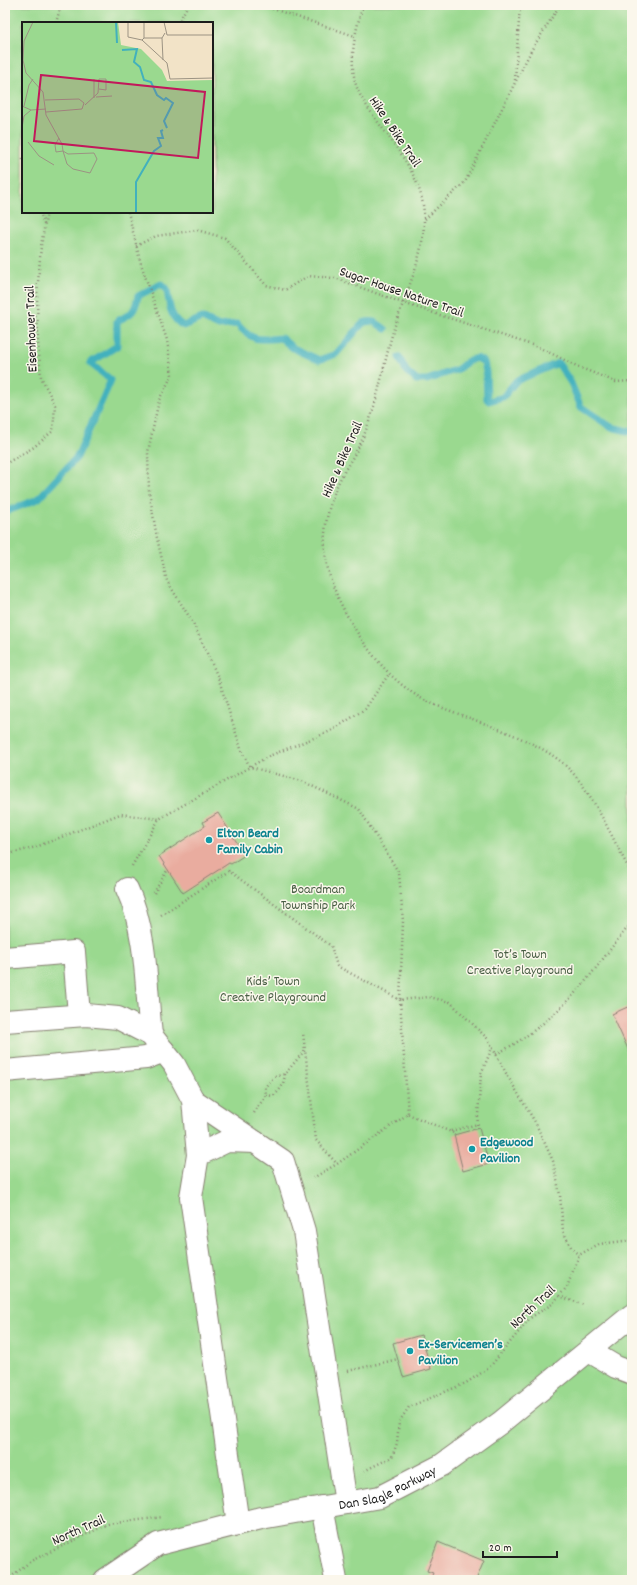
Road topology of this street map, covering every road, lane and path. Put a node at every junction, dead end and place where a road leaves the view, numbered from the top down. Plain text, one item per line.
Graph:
1 (61, 5) edge
2 (188, 5) edge
3 (261, 5) edge
4 (363, 5) edge
5 (520, 5) edge
6 (560, 5) edge
7 (56, 22) edge
8 (179, 22) edge
9 (355, 36) junction
10 (515, 82) junction
11 (40, 213) edge
12 (47, 213) edge
13 (128, 213) edge
14 (425, 219) junction
15 (45, 227) junction
16 (136, 246) junction
17 (403, 304) junction
18 (632, 381) edge
19 (5, 464) edge
20 (389, 674) junction
21 (250, 767) junction
22 (159, 819) junction
23 (5, 855) edge
24 (632, 874) edge
25 (127, 889) joint
26 (632, 923) edge
27 (140, 924) junction
28 (5, 958) edge
29 (400, 1000) junction
30 (79, 1015) junction
31 (5, 1021) edge
32 (304, 1033) dead end
33 (157, 1043) junction
34 (493, 1047) junction
35 (305, 1050) junction
36 (496, 1054) junction
37 (5, 1071) edge
38 (285, 1074) junction
39 (266, 1096) junction
40 (193, 1100) junction
41 (408, 1114) junction
42 (478, 1124) junction
43 (477, 1129) dead end
44 (450, 1132) junction
45 (456, 1134) dead end
46 (248, 1138) junction
47 (198, 1155) junction
48 (632, 1240) edge
49 (579, 1255) junction
50 (559, 1296) junction
51 (584, 1305) dead end
52 (632, 1316) edge
53 (589, 1351) junction
54 (398, 1359) dead end
55 (632, 1374) edge
56 (326, 1376) junction
57 (364, 1471) dead end
58 (346, 1503) junction
59 (322, 1507) junction
60 (171, 1515) dead end
61 (238, 1524) junction
62 (7, 1580) edge
63 (104, 1580) edge
64 (336, 1580) edge

1 - 7 path
2 - 8 path
3 - 9 path
4 - 9 path, Hike & Bike Trail
5 - 10 path
6 - 10 path
9 - 14 path, Hike & Bike Trail
10 - 14 path
11 - 15 path
12 - 15 path, Eisenhower Trail
13 - 16 path
14 - 17 path, Hike & Bike Trail
15 - 19 path, Eisenhower Trail
16 - 17 path, Sugar House Nature Trail
16 - 21 path
17 - 18 path, Sugar House Nature Trail
17 - 20 path, Hike & Bike Trail
20 - 21 path
20 - 24 path, Hike & Bike Trail
21 - 22 path
21 - 29 path
22 - 23 path
22 - 25 path
25 - 27 street
26 - 36 path
27 - 29 path
27 - 33 street
28 - 30 street
29 - 34 path
29 - 41 path
30 - 31 street
30 - 33 street
32 - 35 path
33 - 37 street
33 - 40 street
34 - 36 path
34 - 42 path
35 - 38 path
35 - 41 path
36 - 49 path
38 - 39 path
38 - 39 path
39 - 46 path
40 - 46 street
40 - 47 street
41 - 44 path
42 - 43 path
42 - 44 path
44 - 45 path
46 - 47 street
46 - 56 street
47 - 61 street
48 - 49 path
49 - 50 path, North Trail
50 - 51 path
50 - 57 path, North Trail
52 - 53 street, Dan Slagle Parkway
53 - 55 street
53 - 58 street, Dan Slagle Parkway
54 - 56 path
56 - 58 street
58 - 59 street, Dan Slagle Parkway
59 - 61 street, Dan Slagle Parkway
59 - 64 street
60 - 62 path, North Trail
61 - 63 street, Dan Slagle Parkway

